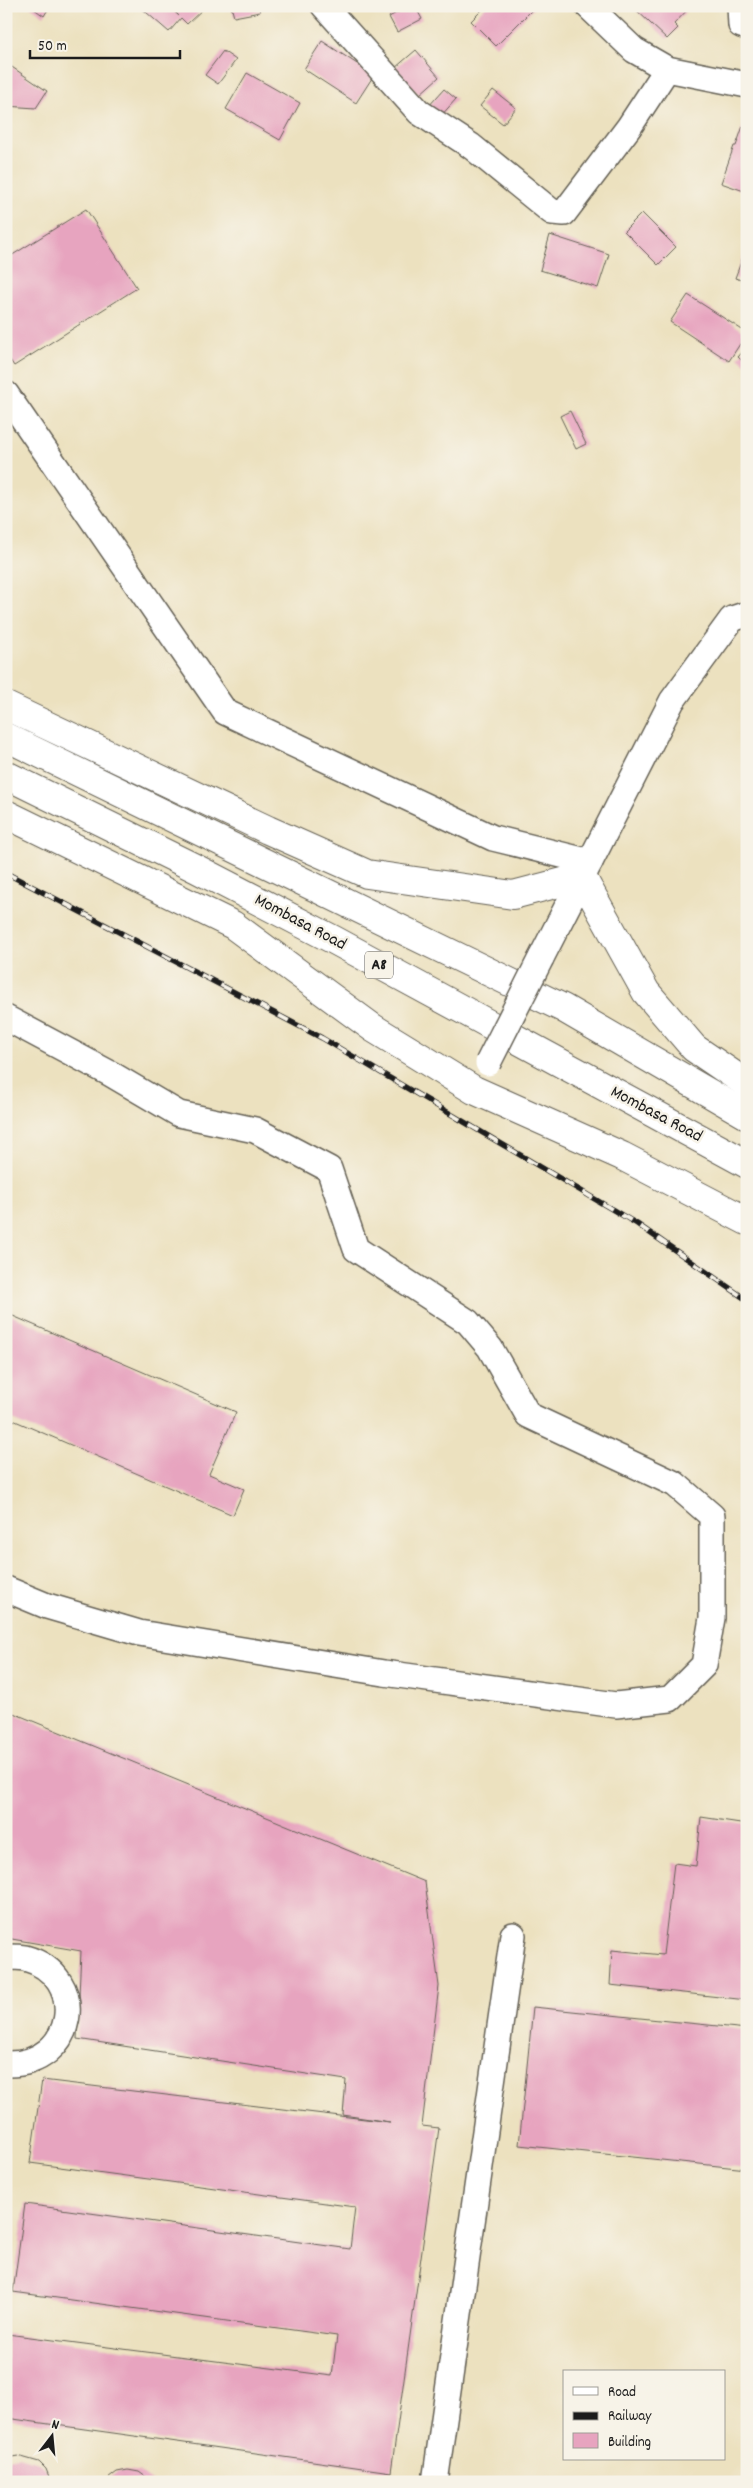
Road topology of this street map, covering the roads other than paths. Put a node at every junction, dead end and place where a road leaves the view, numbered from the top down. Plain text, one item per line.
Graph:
1 (324, 6) edge
2 (588, 6) edge
3 (740, 6) edge
4 (747, 27) edge
5 (667, 69) junction
6 (747, 85) edge
7 (6, 394) edge
8 (747, 614) edge
9 (6, 706) edge
10 (6, 737) edge
11 (6, 775) edge
12 (6, 814) edge
13 (586, 869) junction
14 (6, 1018) edge
15 (747, 1084) edge
16 (474, 1090) junction
17 (747, 1115) edge
18 (747, 1164) edge
19 (747, 1221) edge
20 (6, 1589) edge
21 (513, 1935) dead end
22 (6, 1957) edge
23 (6, 2064) edge
24 (435, 2482) edge

1 - 5 street
2 - 5 street
3 - 4 street
5 - 6 street
7 - 13 street
8 - 13 street
9 - 13 highway
10 - 17 highway, Mombasa Road / A8
11 - 18 highway, Mombasa Road / A8
12 - 16 highway
13 - 15 highway
13 - 16 street, bridge
14 - 20 street
16 - 19 highway
21 - 24 street
22 - 23 street

